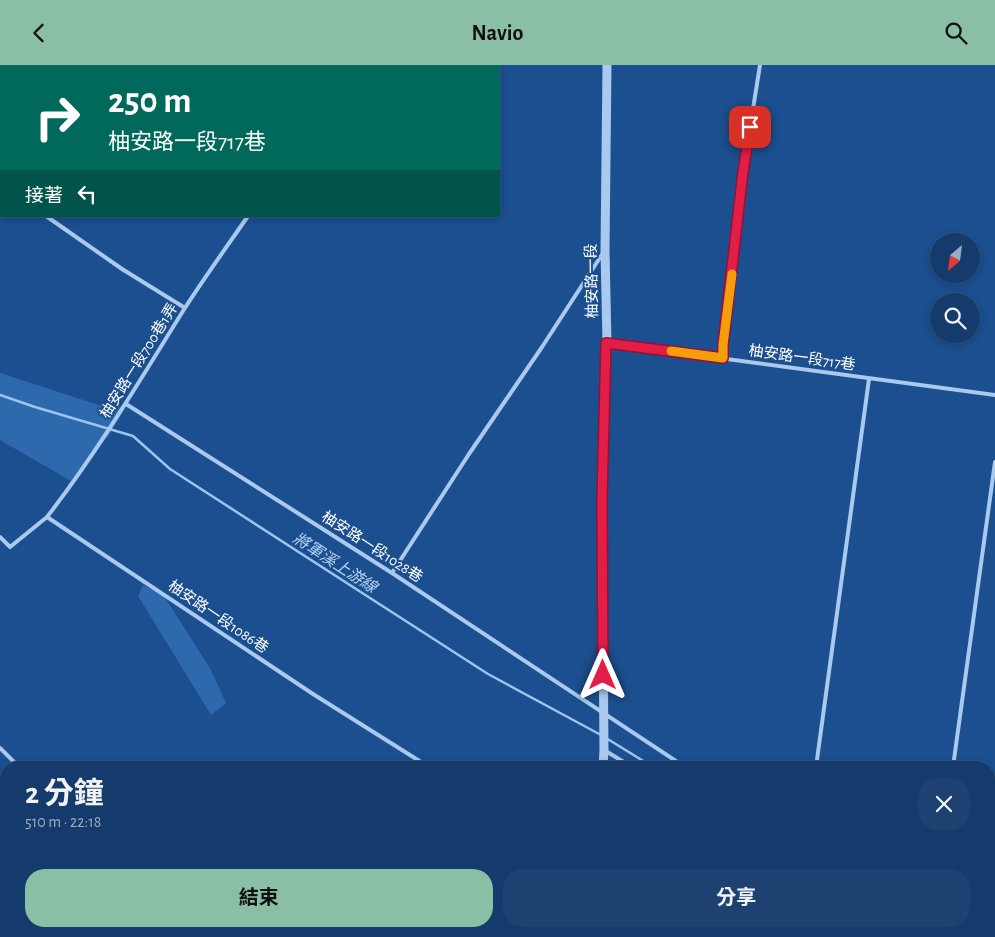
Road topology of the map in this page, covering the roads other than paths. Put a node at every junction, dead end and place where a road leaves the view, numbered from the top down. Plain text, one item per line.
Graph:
1 (607, 65) edge
2 (760, 65) edge
3 (47, 217) edge
4 (247, 217) edge
5 (605, 249) junction
6 (185, 308) junction
7 (606, 343) junction
8 (723, 358) junction
9 (868, 379) junction
10 (995, 395) edge
11 (126, 404) junction
12 (995, 462) edge
13 (48, 517) junction
14 (0, 537) edge
15 (392, 573) junction
16 (603, 714) junction
17 (0, 749) edge
18 (604, 750) junction
19 (12, 761) edge
20 (420, 761) edge
21 (603, 761) edge
22 (622, 761) edge
23 (676, 761) edge
24 (817, 761) edge
25 (954, 761) edge

1 - 5 street, 柚安路一段
2 - 8 lane
3 - 6 lane
4 - 6 lane, 柚安路一段700巷1弄
5 - 7 street, 柚安路一段
5 - 15 lane
6 - 11 lane, 柚安路一段700巷1弄
7 - 8 lane, 柚安路一段717巷
7 - 16 street, 柚安路一段
8 - 9 lane, 柚安路一段717巷
9 - 10 lane, 柚安路一段717巷
9 - 24 lane
11 - 13 lane, 柚安路一段700巷1弄
11 - 15 lane, 柚安路一段1028巷
12 - 25 lane
13 - 14 lane
13 - 20 lane, 柚安路一段1086巷
15 - 16 lane, 柚安路一段1028巷
16 - 18 street, 柚安路一段
16 - 23 lane, 柚安路一段1028巷
17 - 19 lane
18 - 21 street, 柚安路一段
18 - 22 lane

